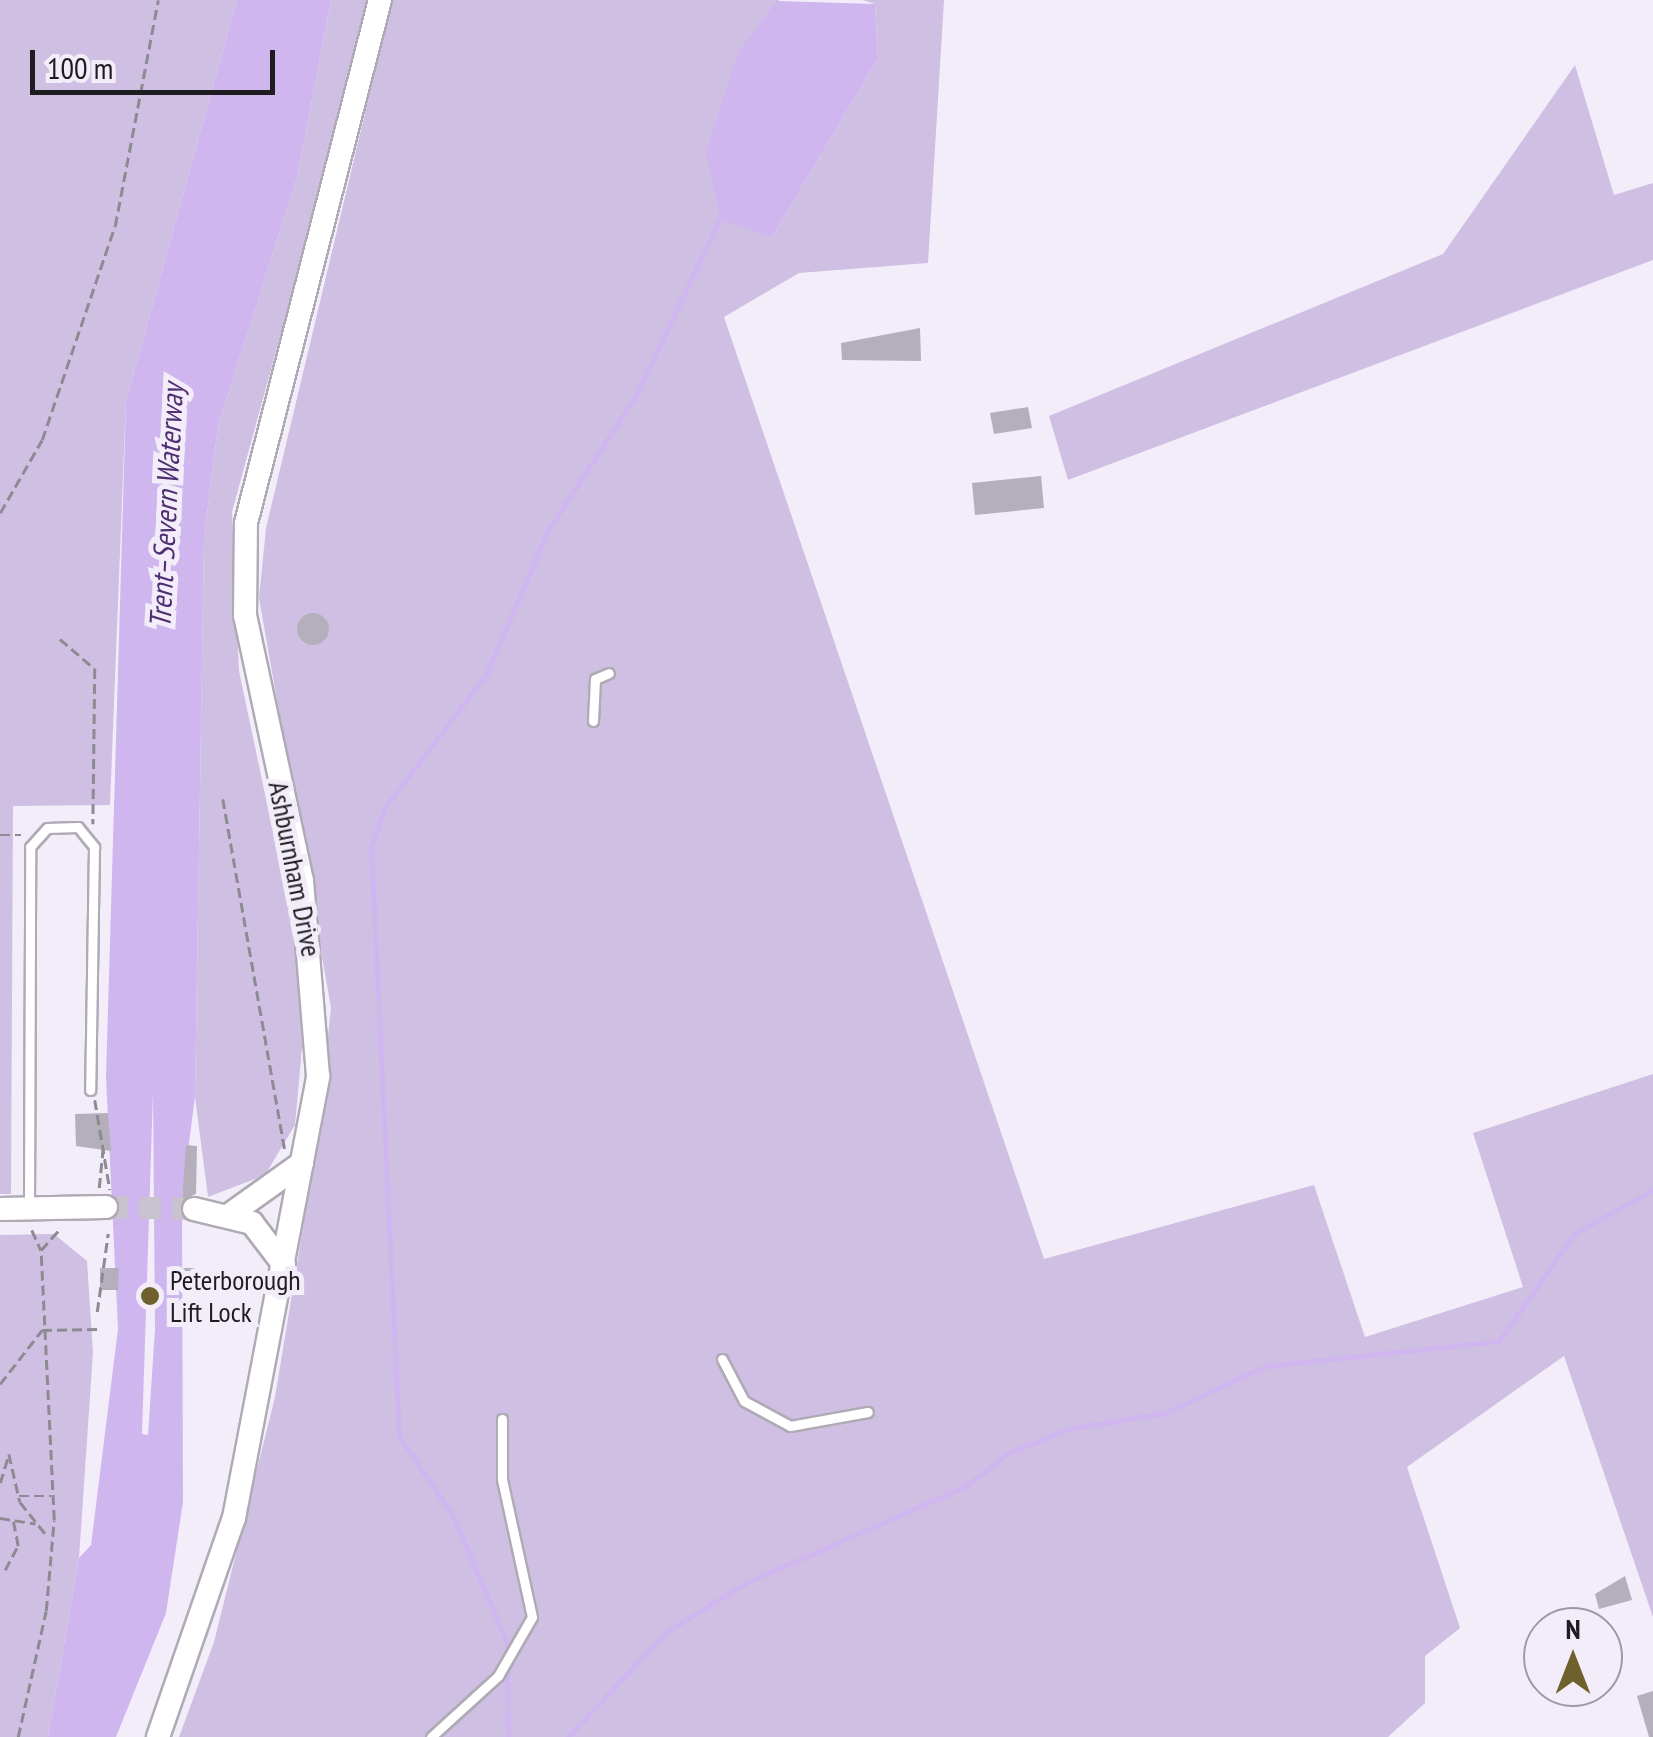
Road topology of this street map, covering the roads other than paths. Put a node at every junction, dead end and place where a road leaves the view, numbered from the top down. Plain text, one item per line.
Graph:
1 (380, 0) edge
2 (609, 673) dead end
3 (593, 721) dead end
4 (90, 1090) road end
5 (298, 1166) junction
6 (0, 1208) edge
7 (29, 1209) junction
8 (194, 1209) tunnel mouth
9 (232, 1212) junction
10 (110, 1214) tunnel mouth
11 (284, 1264) junction
12 (722, 1360) dead end
13 (868, 1412) dead end
14 (502, 1419) dead end
15 (158, 1737) edge
16 (431, 1737) edge

1 - 5 street, Ashburnham Drive
2 - 3 lane
4 - 7 lane
5 - 9 street
5 - 11 street, Ashburnham Drive
6 - 7 street
7 - 10 street
8 - 9 street
9 - 11 street
11 - 15 street, Ashburnham Drive
12 - 13 lane
14 - 16 lane

